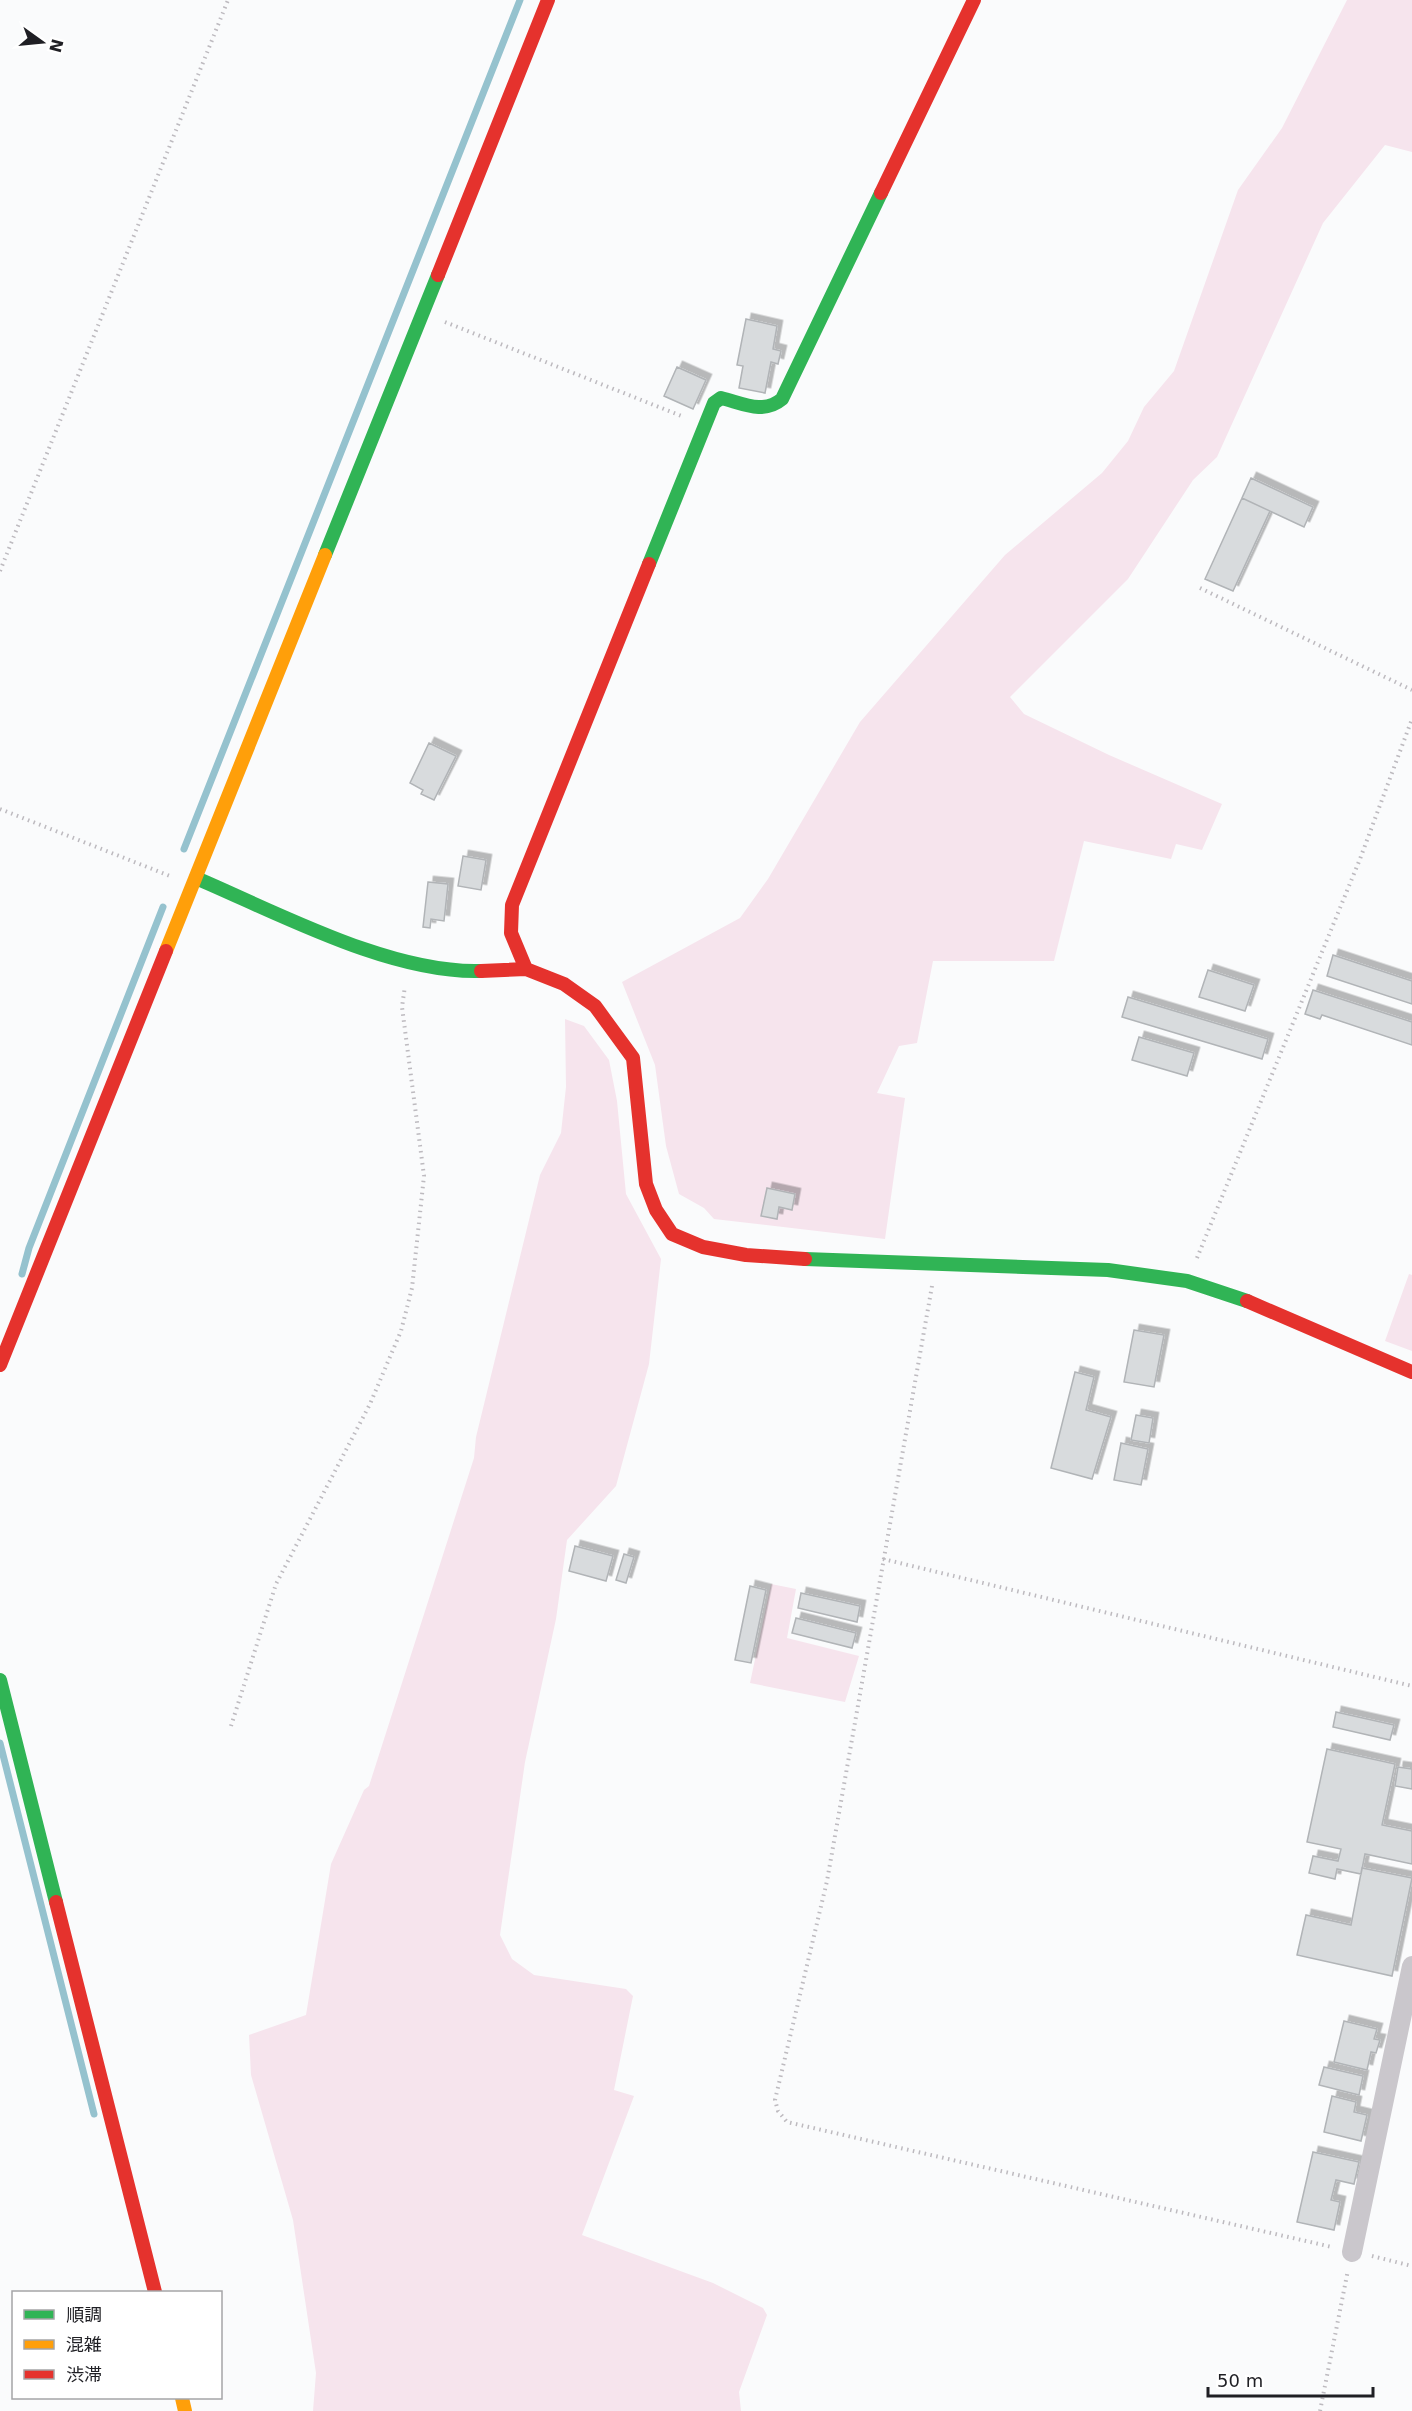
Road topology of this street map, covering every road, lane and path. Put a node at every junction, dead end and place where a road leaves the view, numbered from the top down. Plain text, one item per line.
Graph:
1 (228, 0) edge
2 (548, 0) edge
3 (974, 0) edge
4 (422, 312) junction
5 (704, 425) junction
6 (0, 571) edge
7 (1200, 588) dead end
8 (1412, 690) edge
9 (1412, 719) edge
10 (0, 809) edge
11 (194, 882) junction
12 (409, 962) junction
13 (526, 969) junction
14 (936, 1263) junction
15 (1187, 1281) junction
16 (0, 1365) edge
17 (1412, 1372) edge
18 (883, 1558) junction
19 (0, 1680) edge
20 (1412, 1686) edge
21 (231, 1726) dead end
22 (1412, 1966) edge
23 (1352, 2252) junction
24 (1412, 2266) edge
25 (155, 2291) edge
26 (1320, 2411) edge

1 - 6 path
2 - 4 street
3 - 5 street
4 - 5 path
4 - 11 street
5 - 13 street
7 - 8 path
9 - 15 path
10 - 11 path
11 - 12 street
11 - 16 street
12 - 13 street
12 - 21 path
13 - 14 street
14 - 15 street
14 - 18 path
15 - 17 street
18 - 20 path
18 - 23 path
19 - 25 street
22 - 23 street
23 - 24 path
23 - 26 path

